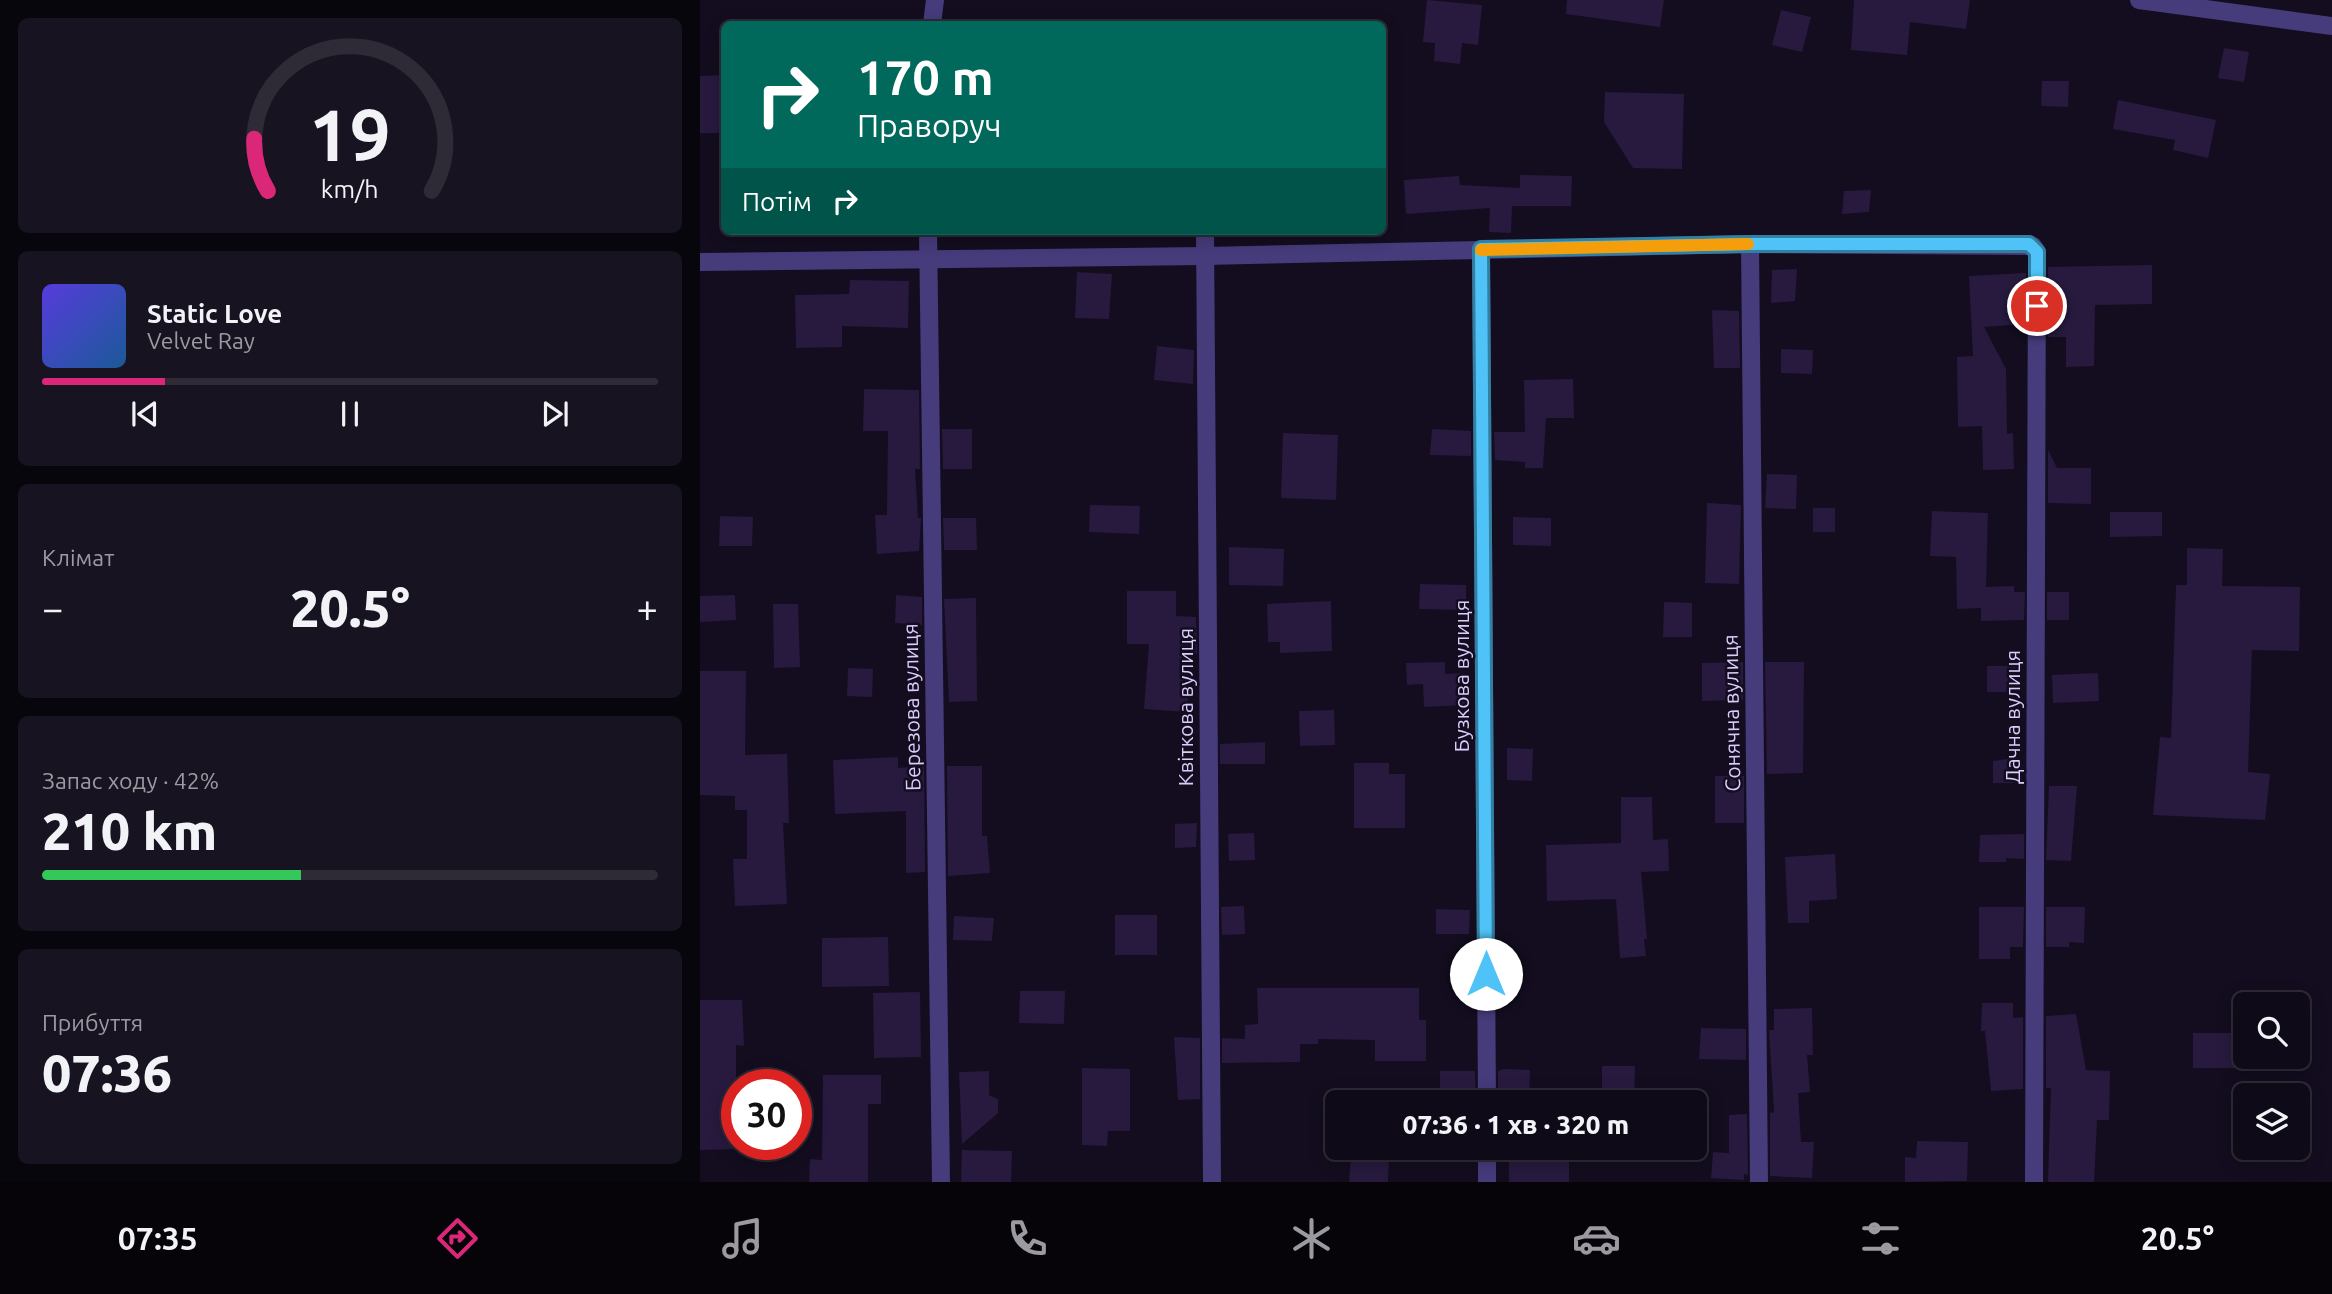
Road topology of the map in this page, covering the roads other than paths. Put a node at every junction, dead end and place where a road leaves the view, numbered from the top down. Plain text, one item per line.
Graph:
1 (935, 0) edge
2 (2139, 0) edge
3 (932, 21) edge
4 (2332, 26) edge
5 (928, 235) edge
6 (1205, 235) edge
7 (1751, 244) junction
8 (1481, 249) junction
9 (1205, 256) junction
10 (928, 257) junction
11 (700, 262) edge
12 (1487, 1090) edge
13 (1487, 1160) edge
14 (941, 1182) edge
15 (1212, 1182) edge
16 (1487, 1182) edge
17 (1759, 1182) edge
18 (2034, 1182) edge

1 - 3 street
2 - 4 street
5 - 10 street, Березова вулиця
6 - 9 street, Квіткова вулиця
7 - 8 street
7 - 17 street, Сонячна вулиця
7 - 18 street, Дачна вулиця
8 - 9 street
8 - 12 street, Бузкова вулиця
9 - 10 street
9 - 15 street, Квіткова вулиця
10 - 11 street
10 - 14 street, Березова вулиця
13 - 16 street

